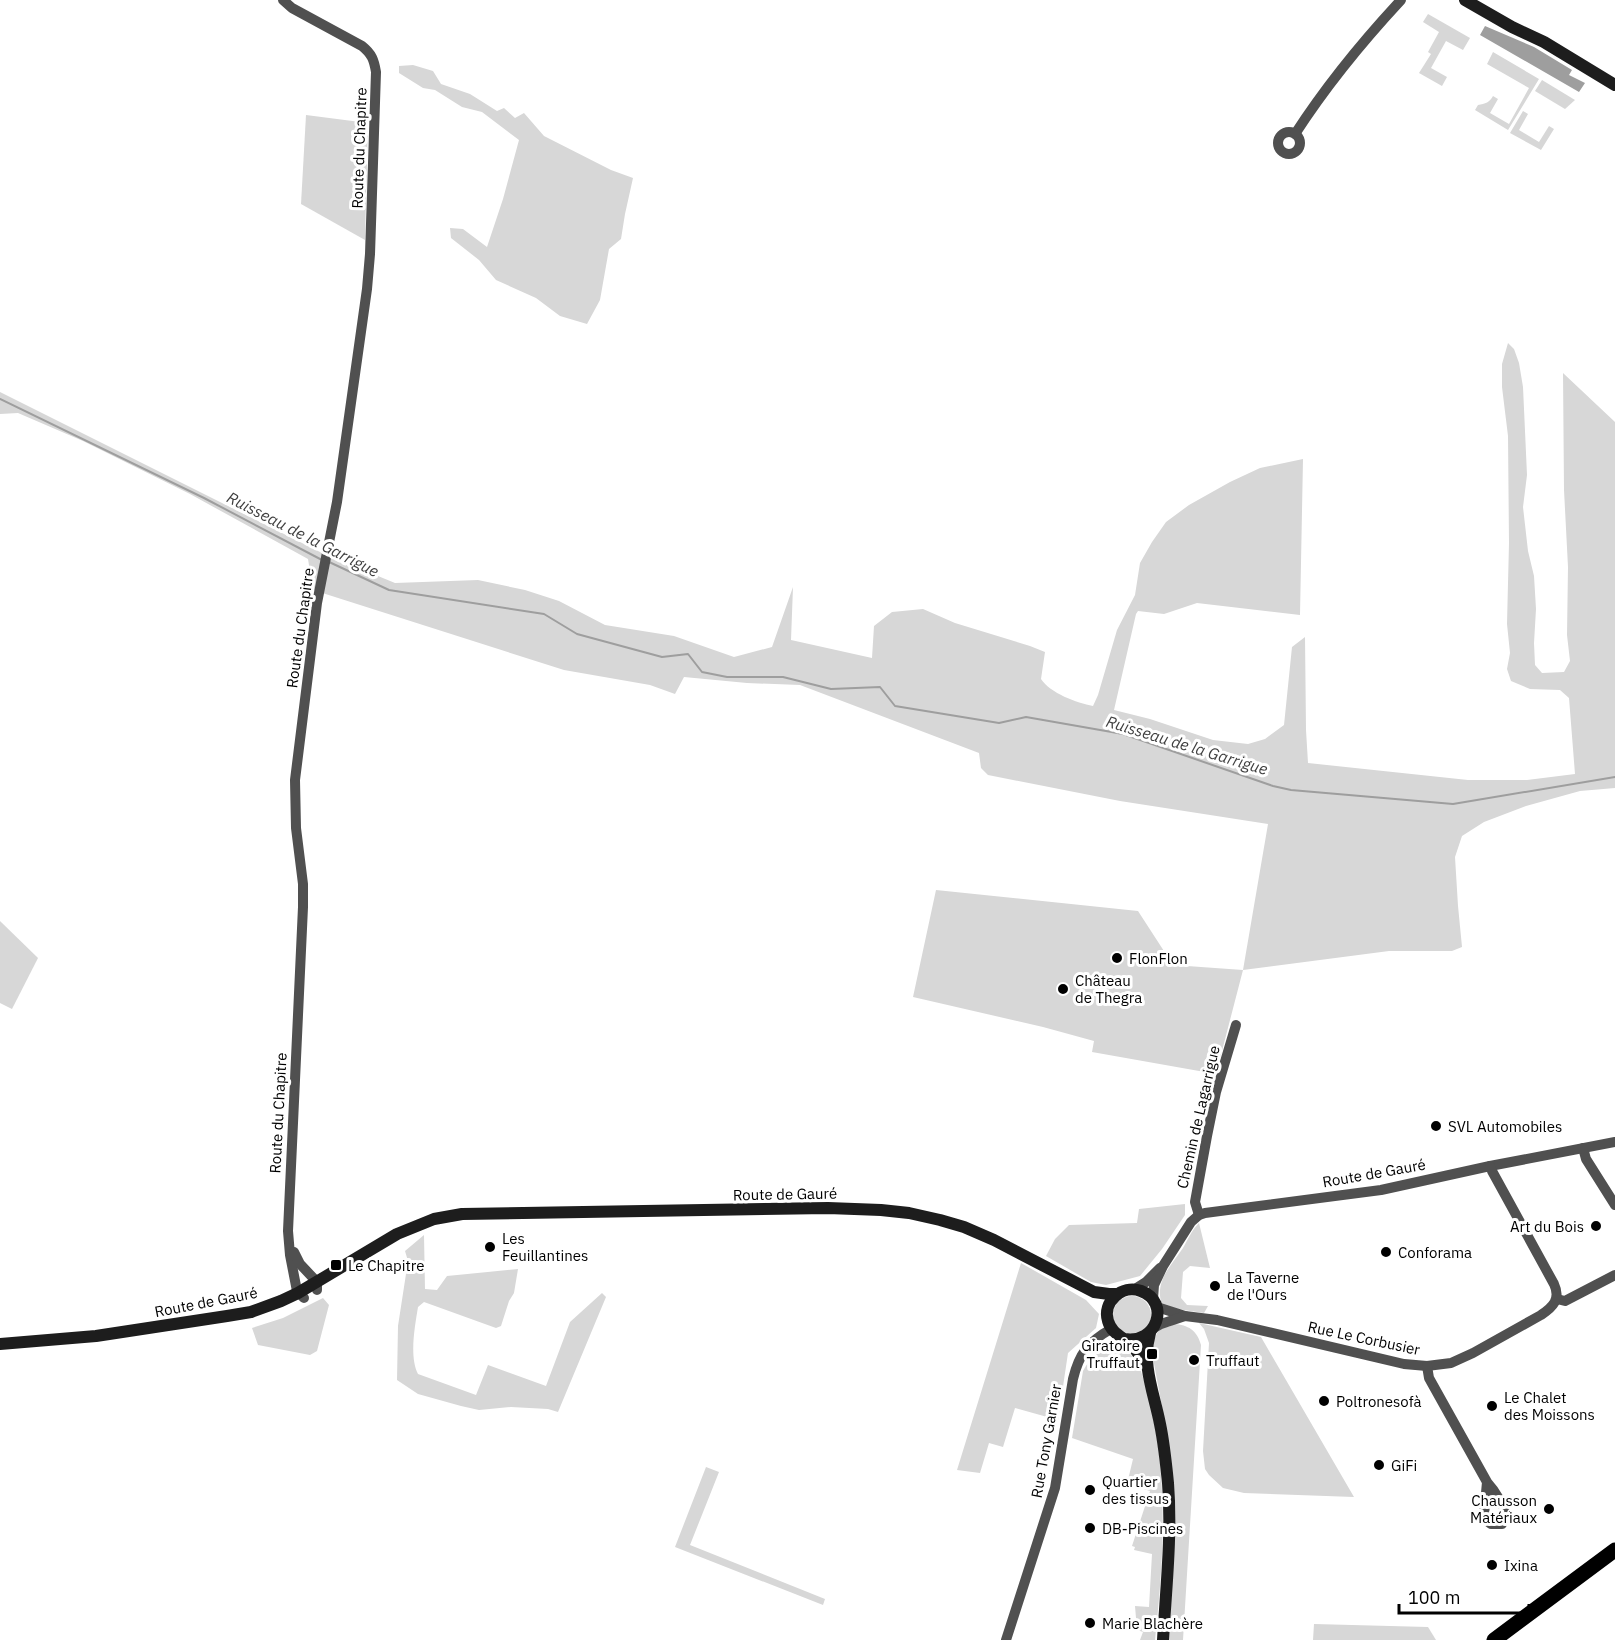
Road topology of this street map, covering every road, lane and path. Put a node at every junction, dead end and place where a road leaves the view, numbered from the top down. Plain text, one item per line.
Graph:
1 (283, 0) edge
2 (1401, 0) edge
3 (1464, 0) edge
4 (1615, 85) edge
5 (1295, 134) dead end
6 (1236, 1025) dead end
7 (1615, 1142) edge
8 (1583, 1148) junction
9 (1490, 1166) junction
10 (1615, 1205) edge
11 (1199, 1215) junction
12 (290, 1241) junction
13 (1163, 1266) junction
14 (1615, 1275) edge
15 (317, 1286) junction
16 (1080, 1286) junction
17 (1135, 1289) junction
18 (1118, 1293) junction
19 (301, 1295) junction
20 (1557, 1299) junction
21 (1155, 1303) junction
22 (1107, 1315) junction
23 (1185, 1316) junction
24 (1111, 1329) junction
25 (1152, 1331) junction
26 (1124, 1339) junction
27 (0, 1344) edge
28 (1427, 1366) junction
29 (1147, 1367) junction
30 (1487, 1482) dead end
31 (1615, 1550) edge
32 (1006, 1640) edge
33 (1163, 1640) edge
34 (1494, 1640) edge

1 - 12 street, Route du Chapitre
2 - 5 street
3 - 4 street
6 - 11 street, Chemin de Lagarrigue
7 - 8 street, Route de Gauré
8 - 9 street, Route de Gauré
8 - 10 street
9 - 11 street, Route de Gauré
9 - 20 street
11 - 13 street
12 - 15 street, Route du Chapitre
12 - 19 street, Route du Chapitre
13 - 17 street
13 - 21 street
14 - 20 street, Rue Le Corbusier
15 - 16 street, Route de Gauré
15 - 19 street, Route de Gauré
16 - 18 street, Route de Gauré
16 - 22 street, Route de Gauré
17 - 18 street
17 - 21 street
18 - 22 street
19 - 27 street, Route de Gauré
20 - 28 street, Rue Le Corbusier
21 - 23 street, Rue Le Corbusier
21 - 25 street
22 - 24 street
23 - 25 street, Rue Le Corbusier
23 - 28 street, Rue Le Corbusier
24 - 26 street
24 - 32 street, Rue Tony Garnier
25 - 26 street
25 - 29 street
26 - 29 street
28 - 30 street
29 - 33 street
31 - 34 main road

